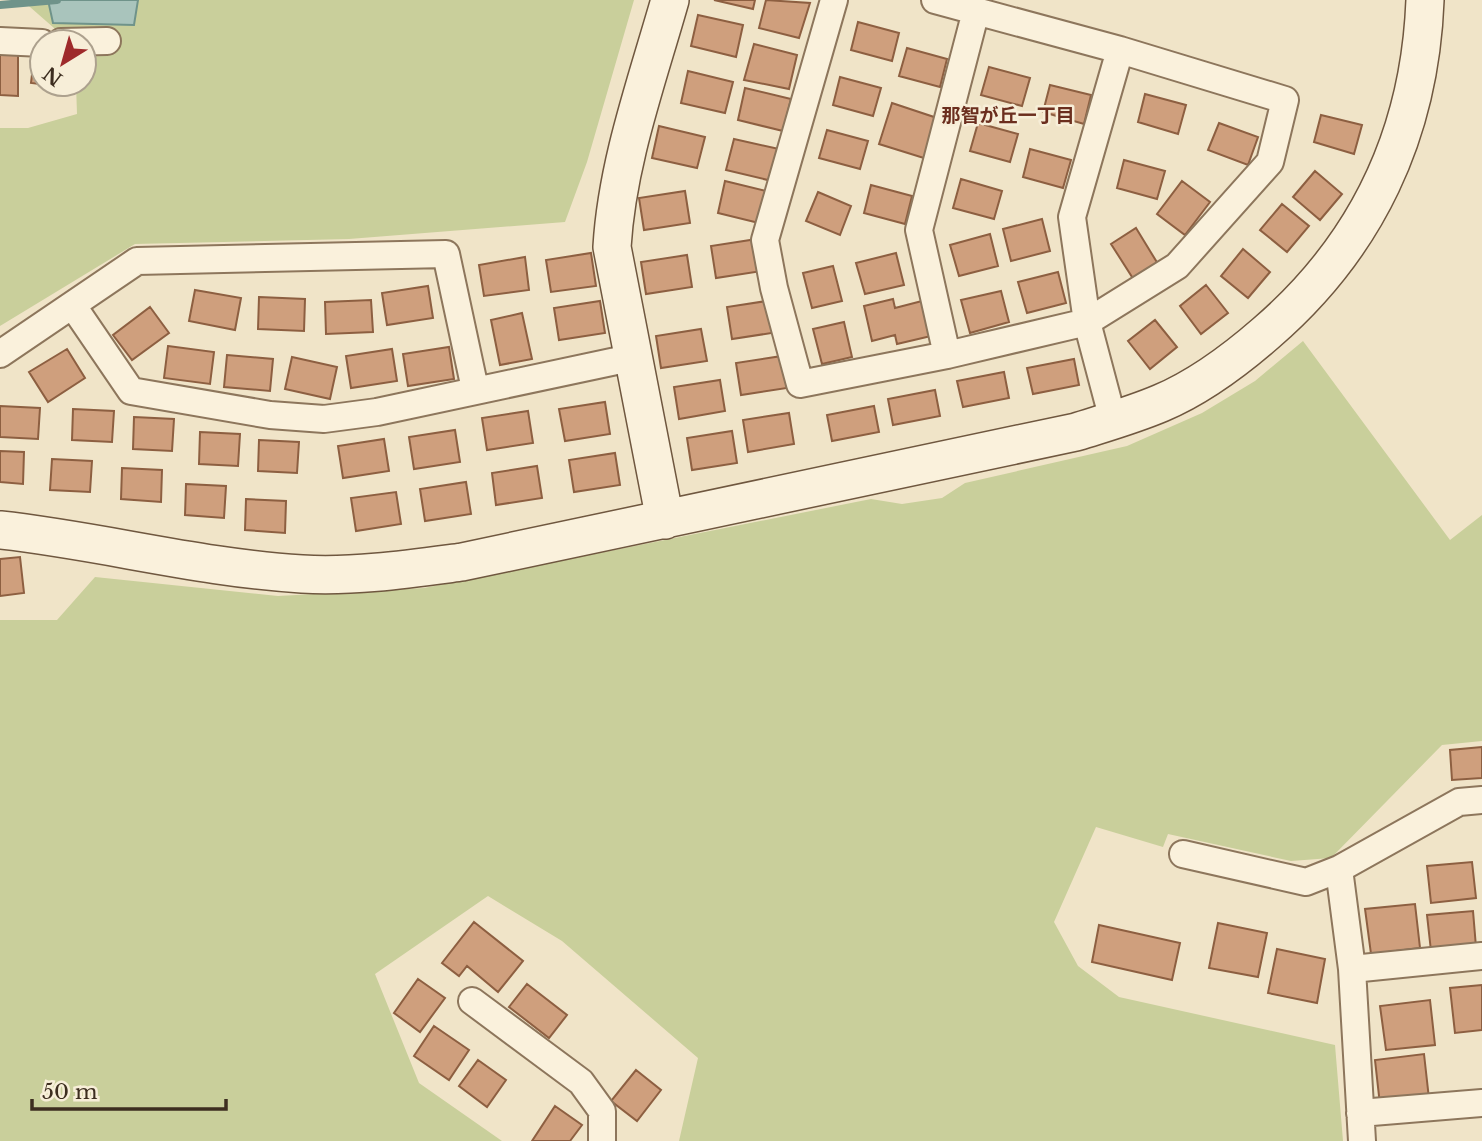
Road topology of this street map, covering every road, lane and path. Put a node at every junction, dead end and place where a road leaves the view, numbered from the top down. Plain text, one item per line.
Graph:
1 (670, 0) edge
2 (834, 0) edge
3 (935, 0) edge
4 (1425, 0) edge
5 (976, 11) junction
6 (0, 41) edge
7 (98, 41) edge
8 (107, 41) dead end
9 (28, 42) edge
10 (1120, 50) junction
11 (73, 306) junction
12 (1087, 322) junction
13 (0, 354) edge
14 (947, 355) junction
15 (635, 357) junction
16 (475, 389) junction
17 (1113, 420) junction
18 (665, 520) junction
19 (0, 530) edge
20 (1482, 800) edge
21 (1183, 854) dead end
22 (1339, 869) junction
23 (1482, 956) edge
24 (1352, 969) junction
25 (472, 1001) dead end
26 (1482, 1103) edge
27 (1360, 1113) junction
28 (602, 1141) edge
29 (1362, 1141) edge

1 - 15 street
2 - 14 street
3 - 5 street
4 - 17 street
5 - 10 street
5 - 14 street
6 - 9 street
7 - 8 street
10 - 12 street
10 - 12 street
11 - 13 street
11 - 16 street
11 - 16 street
12 - 14 street
12 - 17 street
15 - 16 street
15 - 18 street
17 - 18 street
18 - 19 street
20 - 22 street
21 - 22 street
22 - 24 street
23 - 24 street
24 - 27 street
25 - 28 street
26 - 27 street
27 - 29 street

